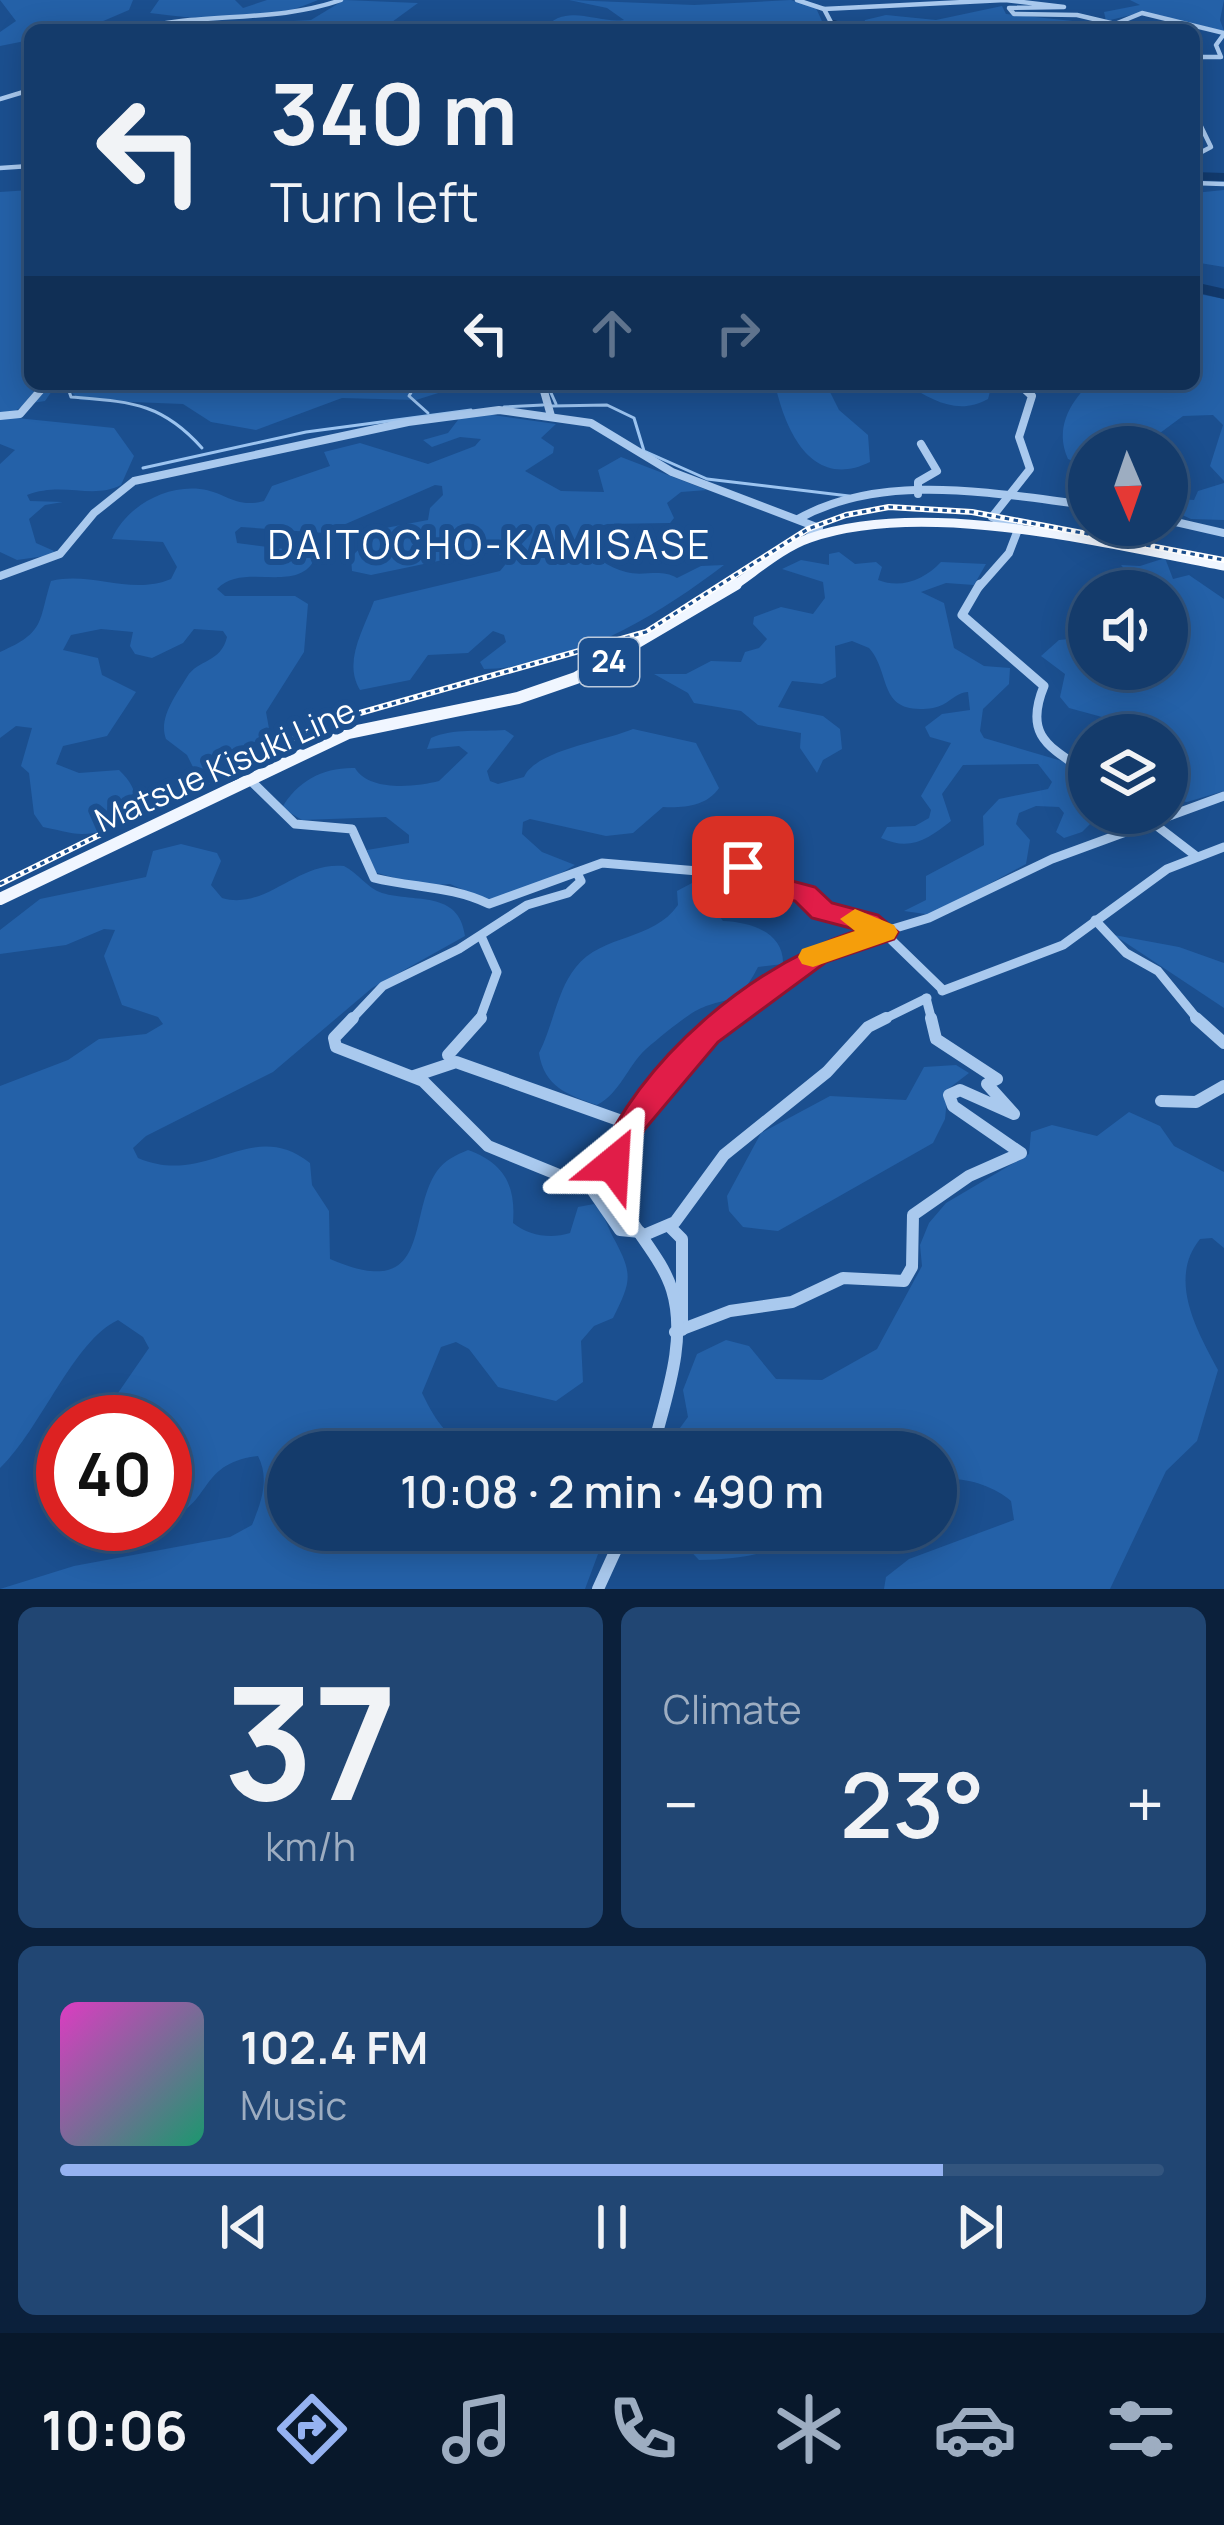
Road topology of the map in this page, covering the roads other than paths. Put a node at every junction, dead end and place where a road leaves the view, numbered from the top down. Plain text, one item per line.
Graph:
1 (341, 0) edge
2 (797, 0) edge
3 (824, 9) junction
4 (164, 24) edge
5 (832, 24) edge
6 (1115, 24) edge
7 (1115, 24) edge
8 (1183, 24) edge
9 (1224, 34) edge
10 (1200, 57) edge
11 (1200, 124) edge
12 (1200, 153) edge
13 (41, 390) edge
14 (544, 390) edge
15 (1026, 390) edge
16 (0, 416) edge
17 (551, 416) junction
18 (920, 444) dead end
19 (917, 492) junction
20 (1008, 496) junction
21 (1068, 503) edge
22 (798, 519) junction
23 (1188, 525) edge
24 (1016, 526) junction
25 (819, 528) junction
26 (841, 529) junction
27 (1224, 533) edge
28 (808, 538) junction
29 (1224, 566) edge
30 (0, 576) edge
31 (1068, 759) edge
32 (248, 778) junction
33 (1224, 796) edge
34 (1188, 809) edge
35 (1120, 834) edge
36 (1168, 834) edge
37 (1224, 847) edge
38 (1196, 856) junction
39 (577, 873) junction
40 (0, 899) edge
41 (1095, 920) junction
42 (883, 932) junction
43 (481, 936) junction
44 (943, 990) junction
45 (926, 998) junction
46 (1224, 1043) edge
47 (448, 1055) dead end
48 (414, 1076) junction
49 (1224, 1086) edge
50 (1161, 1101) dead end
51 (630, 1124) junction
52 (669, 1226) junction
53 (641, 1234) junction
54 (678, 1331) junction
55 (657, 1431) edge
56 (615, 1551) edge
57 (598, 1589) edge

1 - 4 street
2 - 3 street
3 - 5 street
3 - 7 street
6 - 8 street
9 - 10 street
11 - 12 street
13 - 16 street
14 - 17 street
15 - 20 street
17 - 22 street
17 - 30 street
18 - 19 street
19 - 20 street
19 - 22 street
20 - 21 street
20 - 24 street
22 - 25 street
23 - 27 street
24 - 26 main road, Matsue Kisuki Line / 24
24 - 29 main road, Matsue Kisuki Line / 24
24 - 31 street
25 - 26 street
25 - 28 street
26 - 28 main road, Matsue Kisuki Line / 24
28 - 32 main road, Matsue Kisuki Line / 24
32 - 39 street
32 - 40 main road, Matsue Kisuki Line / 24
33 - 34 street
35 - 42 street
36 - 38 street
37 - 38 street
38 - 41 street
39 - 42 street
39 - 43 street
41 - 44 street
41 - 46 street
42 - 44 street
42 - 51 street
43 - 47 street
43 - 48 street
44 - 45 street
45 - 52 street
45 - 54 street
48 - 51 street
48 - 53 street
49 - 50 street
51 - 53 street
52 - 53 street
52 - 54 street
53 - 54 street
54 - 55 street
56 - 57 street

